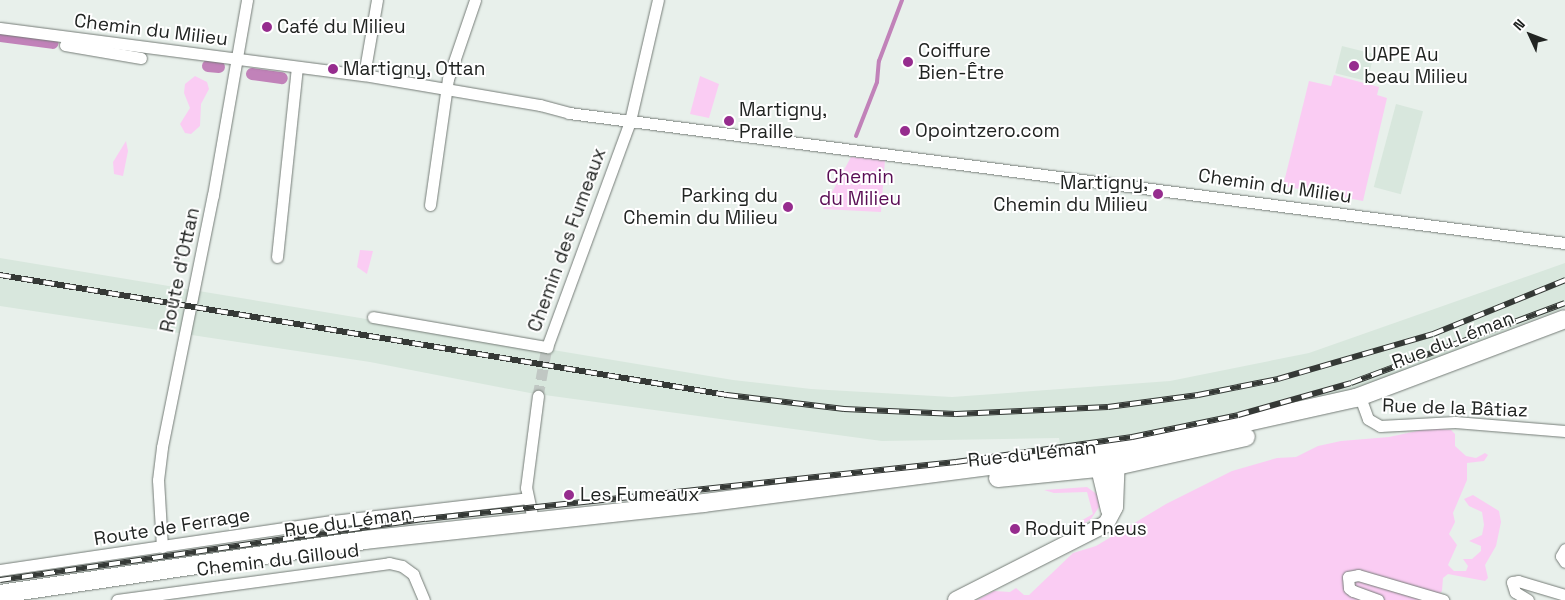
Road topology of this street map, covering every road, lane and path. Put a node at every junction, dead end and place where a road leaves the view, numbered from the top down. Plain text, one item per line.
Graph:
1 (247, 0) edge
2 (377, 0) edge
3 (475, 0) edge
4 (658, 0) edge
5 (0, 28) edge
6 (65, 45) dead end
7 (141, 58) dead end
8 (238, 58) junction
9 (297, 68) junction
10 (364, 75) junction
11 (447, 90) junction
12 (630, 121) junction
13 (430, 205) dead end
14 (1565, 243) edge
15 (277, 257) dead end
16 (373, 317) dead end
17 (1565, 319) edge
18 (538, 396) tunnel mouth
19 (1358, 398) junction
20 (1565, 431) edge
21 (1117, 458) junction
22 (1097, 462) junction
23 (528, 498) junction
24 (532, 520) junction
25 (1092, 533) junction
26 (162, 547) junction
27 (1565, 549) edge
28 (1565, 562) edge
29 (0, 570) edge
30 (0, 594) edge
31 (1565, 595) edge
32 (117, 600) edge
33 (424, 600) edge
34 (956, 600) edge
35 (1378, 600) edge
36 (1443, 600) edge
37 (1528, 600) edge

1 - 8 street, Route d'Ottan
2 - 10 street
3 - 11 street
4 - 12 street
5 - 8 street, Chemin du Milieu
6 - 7 street
8 - 9 street, Chemin du Milieu
8 - 26 street, Route d'Ottan
9 - 10 street, Chemin du Milieu
9 - 15 street
10 - 11 street, Chemin du Milieu
11 - 12 street, Chemin du Milieu
11 - 13 street
12 - 14 street, Chemin du Milieu
12 - 16 street, Chemin des Fumeaux
17 - 19 main road, Rue du Léman
18 - 23 street
19 - 20 street, Rue de la Bâtiaz
19 - 21 main road, Rue du Léman
21 - 22 main road, Rue du Léman
21 - 25 street
22 - 24 main road, Rue du Léman
22 - 25 street
23 - 24 street
23 - 26 street, Route de Ferrage
24 - 30 main road, Rue du Léman
25 - 34 street
26 - 29 street, Route de Ferrage
27 - 28 street
31 - 37 street
32 - 33 street, Chemin du Gilloud
35 - 36 street

